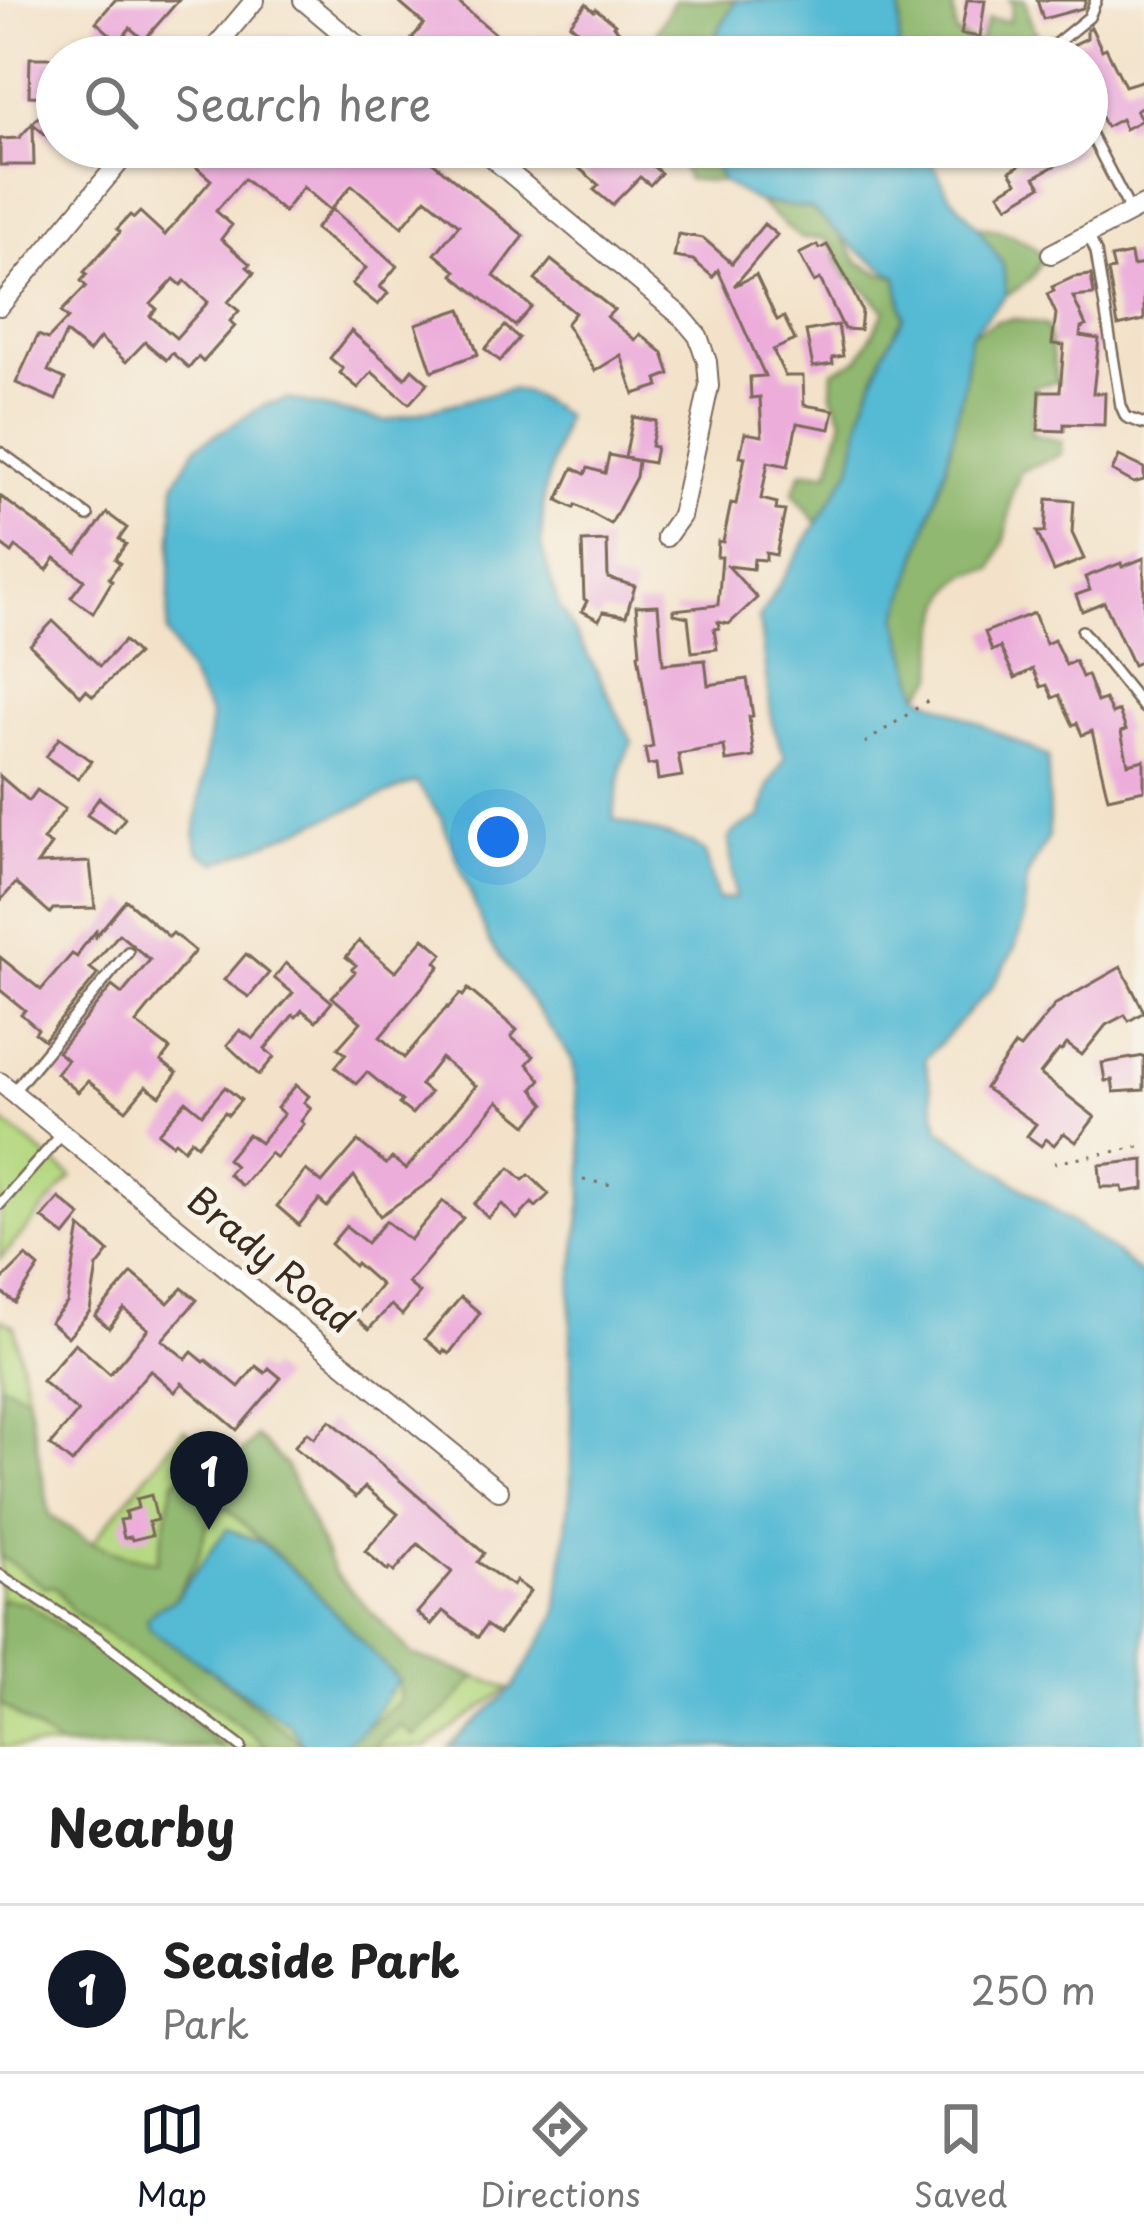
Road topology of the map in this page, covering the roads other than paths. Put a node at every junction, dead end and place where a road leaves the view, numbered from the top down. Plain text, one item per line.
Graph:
1 (255, 0) edge
2 (303, 0) edge
3 (1096, 0) edge
4 (225, 36) edge
5 (346, 36) edge
6 (1065, 36) edge
7 (1108, 160) edge
8 (115, 168) edge
9 (504, 168) edge
10 (1138, 208) edge
11 (1088, 234) junction
12 (1051, 254) dead end
13 (0, 306) edge
14 (1144, 424) edge
15 (0, 452) edge
16 (88, 516) dead end
17 (666, 537) dead end
18 (1082, 631) dead end
19 (1144, 708) edge
20 (128, 952) dead end
21 (6, 1087) edge
22 (64, 1132) junction
23 (0, 1204) edge
24 (499, 1491) dead end
25 (0, 1575) edge
26 (12, 1584) junction
27 (0, 1595) edge
28 (241, 1747) edge

1 - 4 street
2 - 5 street
3 - 6 lane
7 - 10 lane
8 - 13 street
9 - 17 street
10 - 11 street
11 - 12 street
11 - 14 lane
15 - 16 lane
18 - 19 lane
20 - 21 lane
21 - 22 street, Brady Road
22 - 23 lane
22 - 24 street, Brady Road
25 - 26 lane
26 - 27 lane
26 - 28 lane

